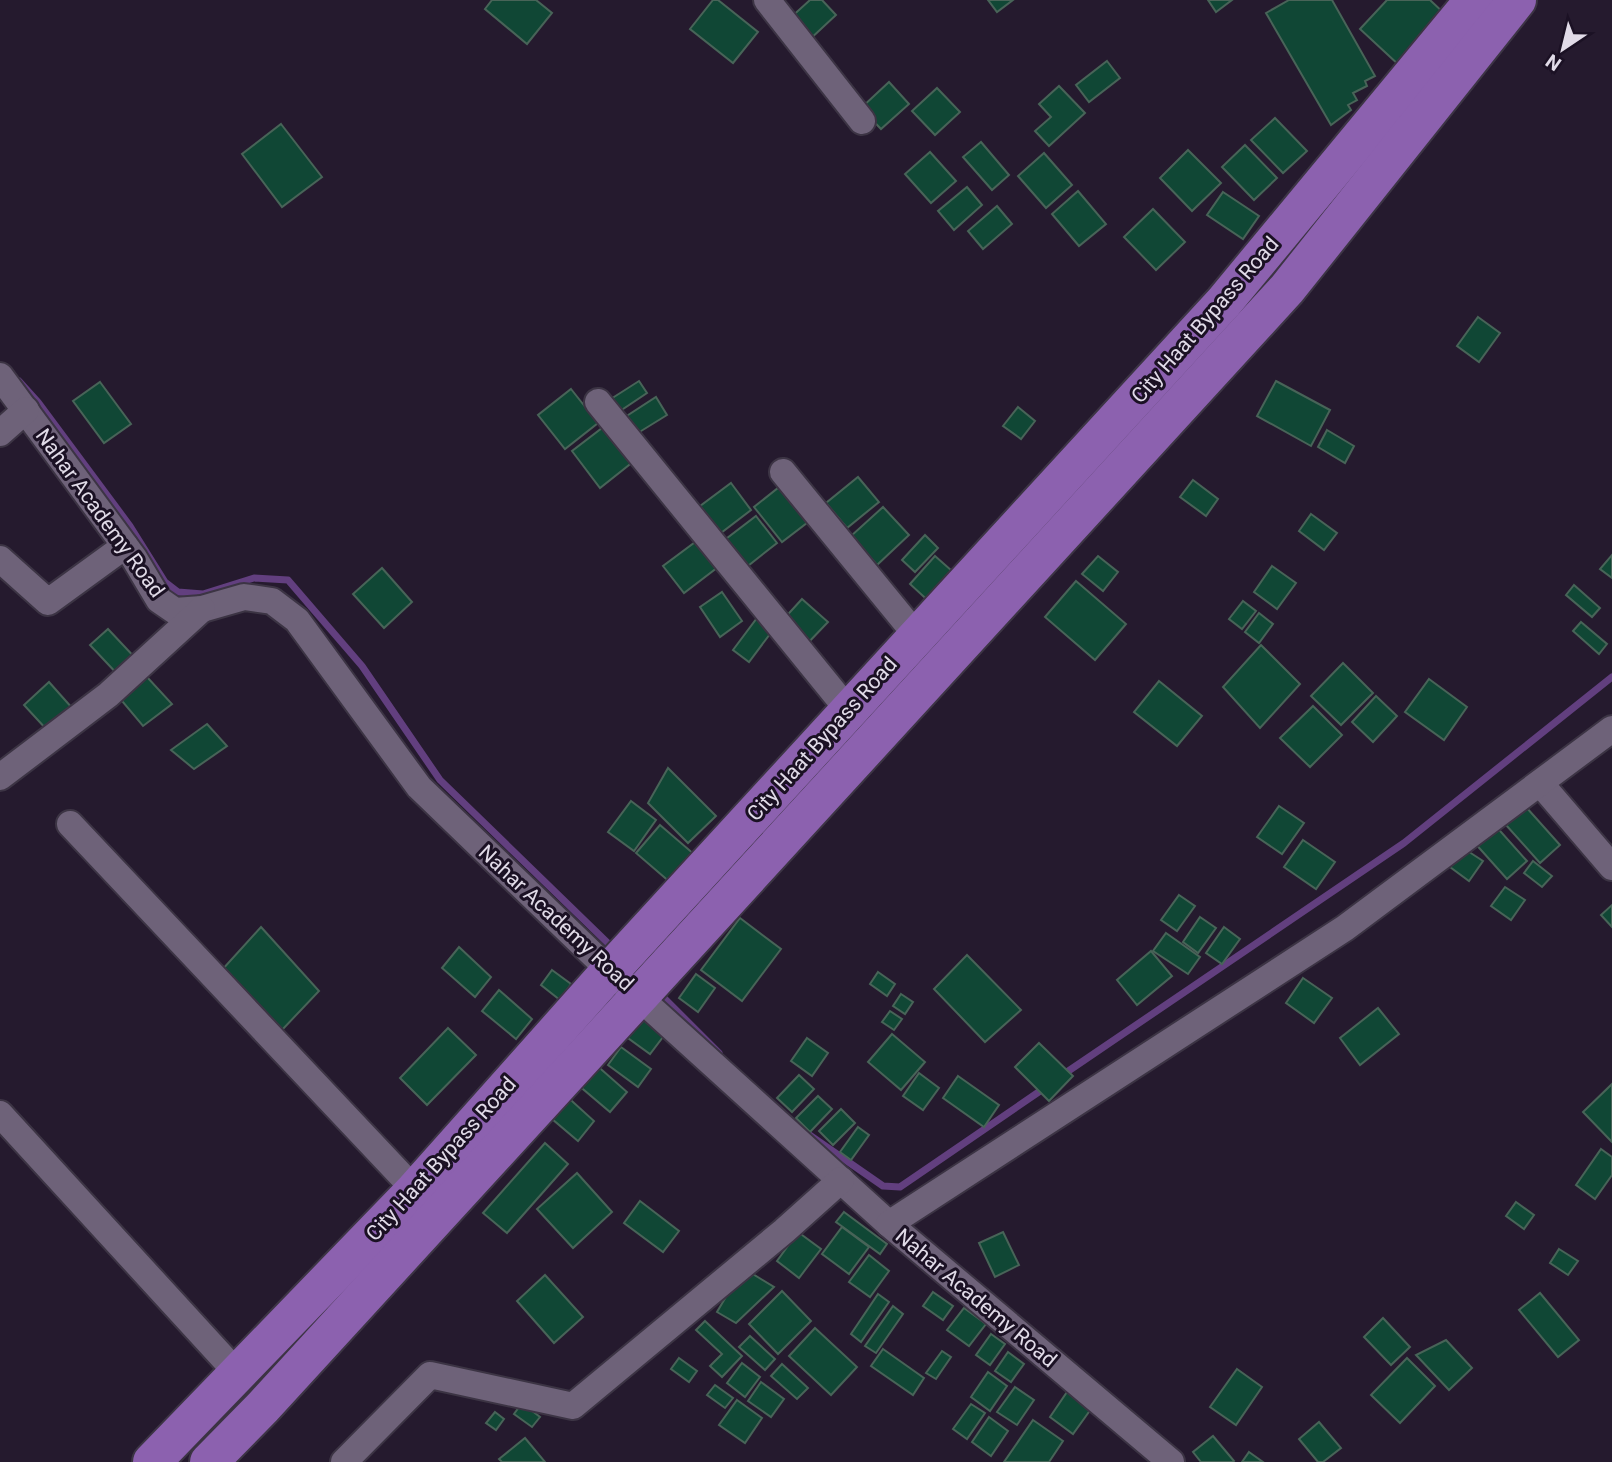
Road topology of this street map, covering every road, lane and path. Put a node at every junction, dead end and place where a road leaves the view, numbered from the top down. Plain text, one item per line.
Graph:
1 (767, 0) edge
2 (1474, 0) edge
3 (1517, 0) edge
4 (862, 121) dead end
5 (0, 376) edge
6 (598, 402) dead end
7 (26, 410) junction
8 (0, 433) edge
9 (783, 472) dead end
10 (125, 546) junction
11 (0, 559) edge
12 (202, 609) junction
13 (917, 636) junction
14 (849, 711) junction
15 (1612, 729) edge
16 (0, 777) edge
17 (1540, 783) junction
18 (70, 824) dead end
19 (1612, 867) edge
20 (610, 971) junction
21 (638, 995) junction
22 (0, 1114) edge
23 (841, 1180) junction
24 (415, 1190) junction
25 (889, 1224) junction
26 (238, 1374) junction
27 (152, 1462) edge
28 (209, 1462) edge
29 (344, 1462) edge
30 (1171, 1462) edge

1 - 4 street
2 - 13 main road, City Haat Bypass Road
3 - 21 main road, City Haat Bypass Road
5 - 7 street, Nahar Academy Road
6 - 14 street
7 - 8 street
7 - 10 street, Nahar Academy Road
9 - 13 street
10 - 11 street
10 - 12 street, Nahar Academy Road
12 - 16 street
12 - 20 street, Nahar Academy Road
13 - 14 main road, City Haat Bypass Road
14 - 20 main road, City Haat Bypass Road
15 - 17 street
17 - 19 street
17 - 25 street
18 - 24 street
20 - 21 street, Nahar Academy Road
20 - 24 main road, City Haat Bypass Road
21 - 23 street, Nahar Academy Road
21 - 28 main road, City Haat Bypass Road
22 - 26 street
23 - 25 street, Nahar Academy Road
23 - 29 street
24 - 26 main road, City Haat Bypass Road
25 - 30 street, Nahar Academy Road
26 - 27 main road, City Haat Bypass Road

